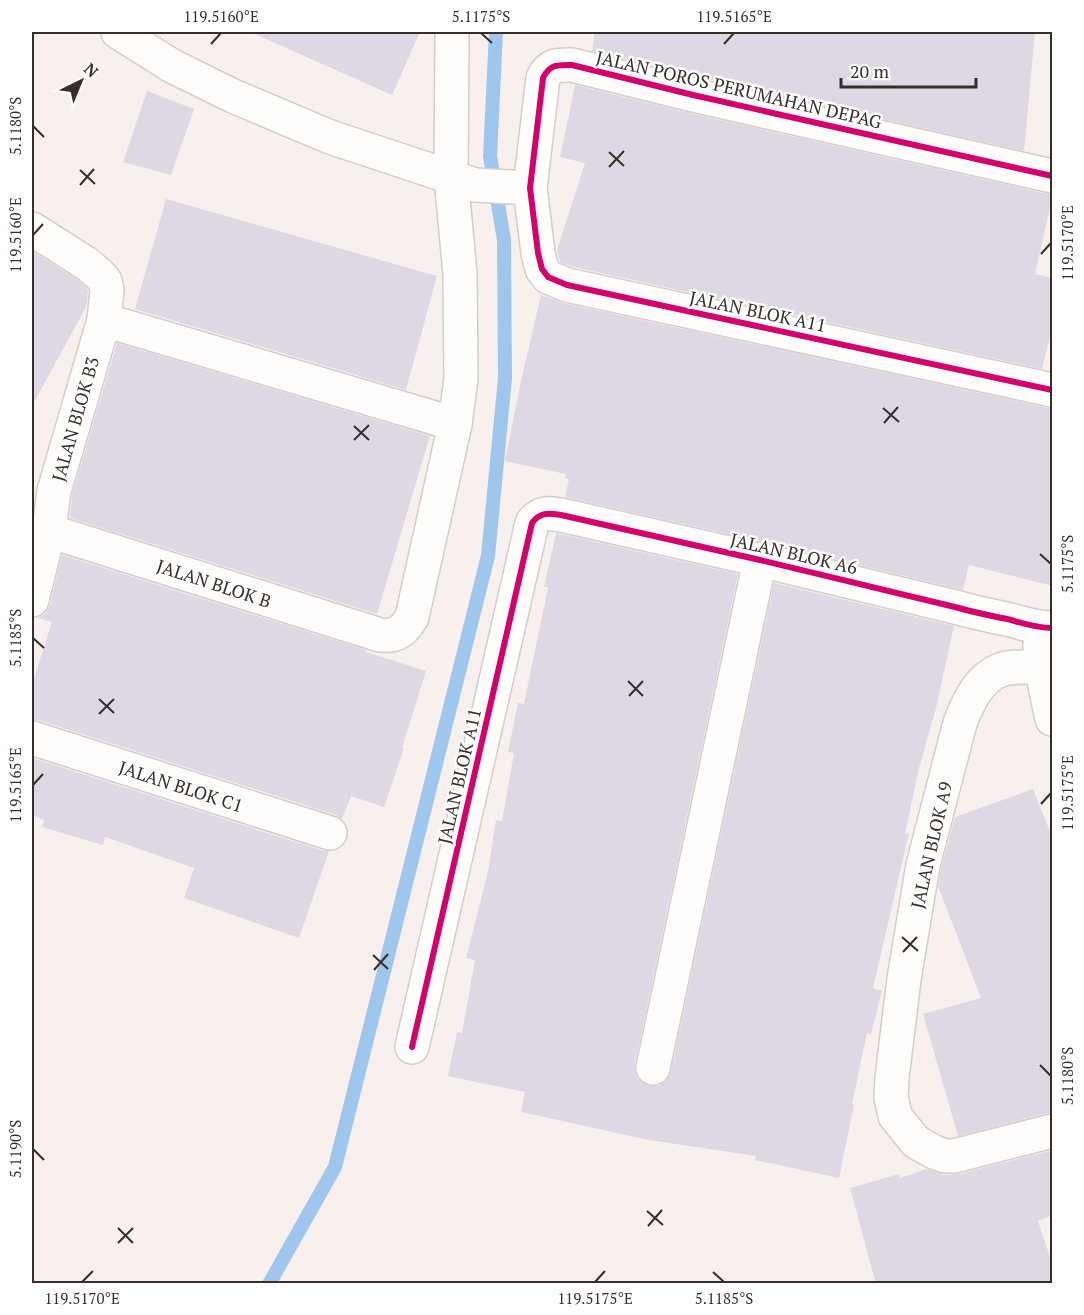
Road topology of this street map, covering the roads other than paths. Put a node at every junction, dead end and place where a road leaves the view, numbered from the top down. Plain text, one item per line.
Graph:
1 (118, 32) edge
2 (452, 32) edge
3 (1053, 177) edge
4 (463, 181) junction
5 (524, 187) junction
6 (32, 229) edge
7 (104, 320) junction
8 (1053, 390) edge
9 (455, 424) junction
10 (43, 484) edge
11 (540, 515) joint
12 (49, 531) junction
13 (760, 560) junction
14 (32, 600) edge
15 (1046, 628) edge
16 (1041, 668) junction
17 (1053, 719) edge
18 (32, 738) edge
19 (330, 833) dead end
20 (412, 1047) dead end
21 (653, 1068) dead end
22 (1053, 1131) edge

1 - 4 street
2 - 4 street
3 - 5 street, JALAN POROS PERUMAHAN DEPAG
4 - 5 street
4 - 9 street
5 - 8 street, JALAN BLOK A11
6 - 7 street, JALAN BLOK B3
7 - 9 street
7 - 10 street, JALAN BLOK B3
9 - 12 street, JALAN BLOK B
10 - 12 street, JALAN BLOK B3
11 - 13 street, JALAN BLOK A6
11 - 20 street, JALAN BLOK A11
12 - 14 street, JALAN BLOK B3
13 - 15 street, JALAN BLOK A6
13 - 21 street
15 - 16 street
16 - 17 street
16 - 22 street, JALAN BLOK A9
18 - 19 street, JALAN BLOK C1

